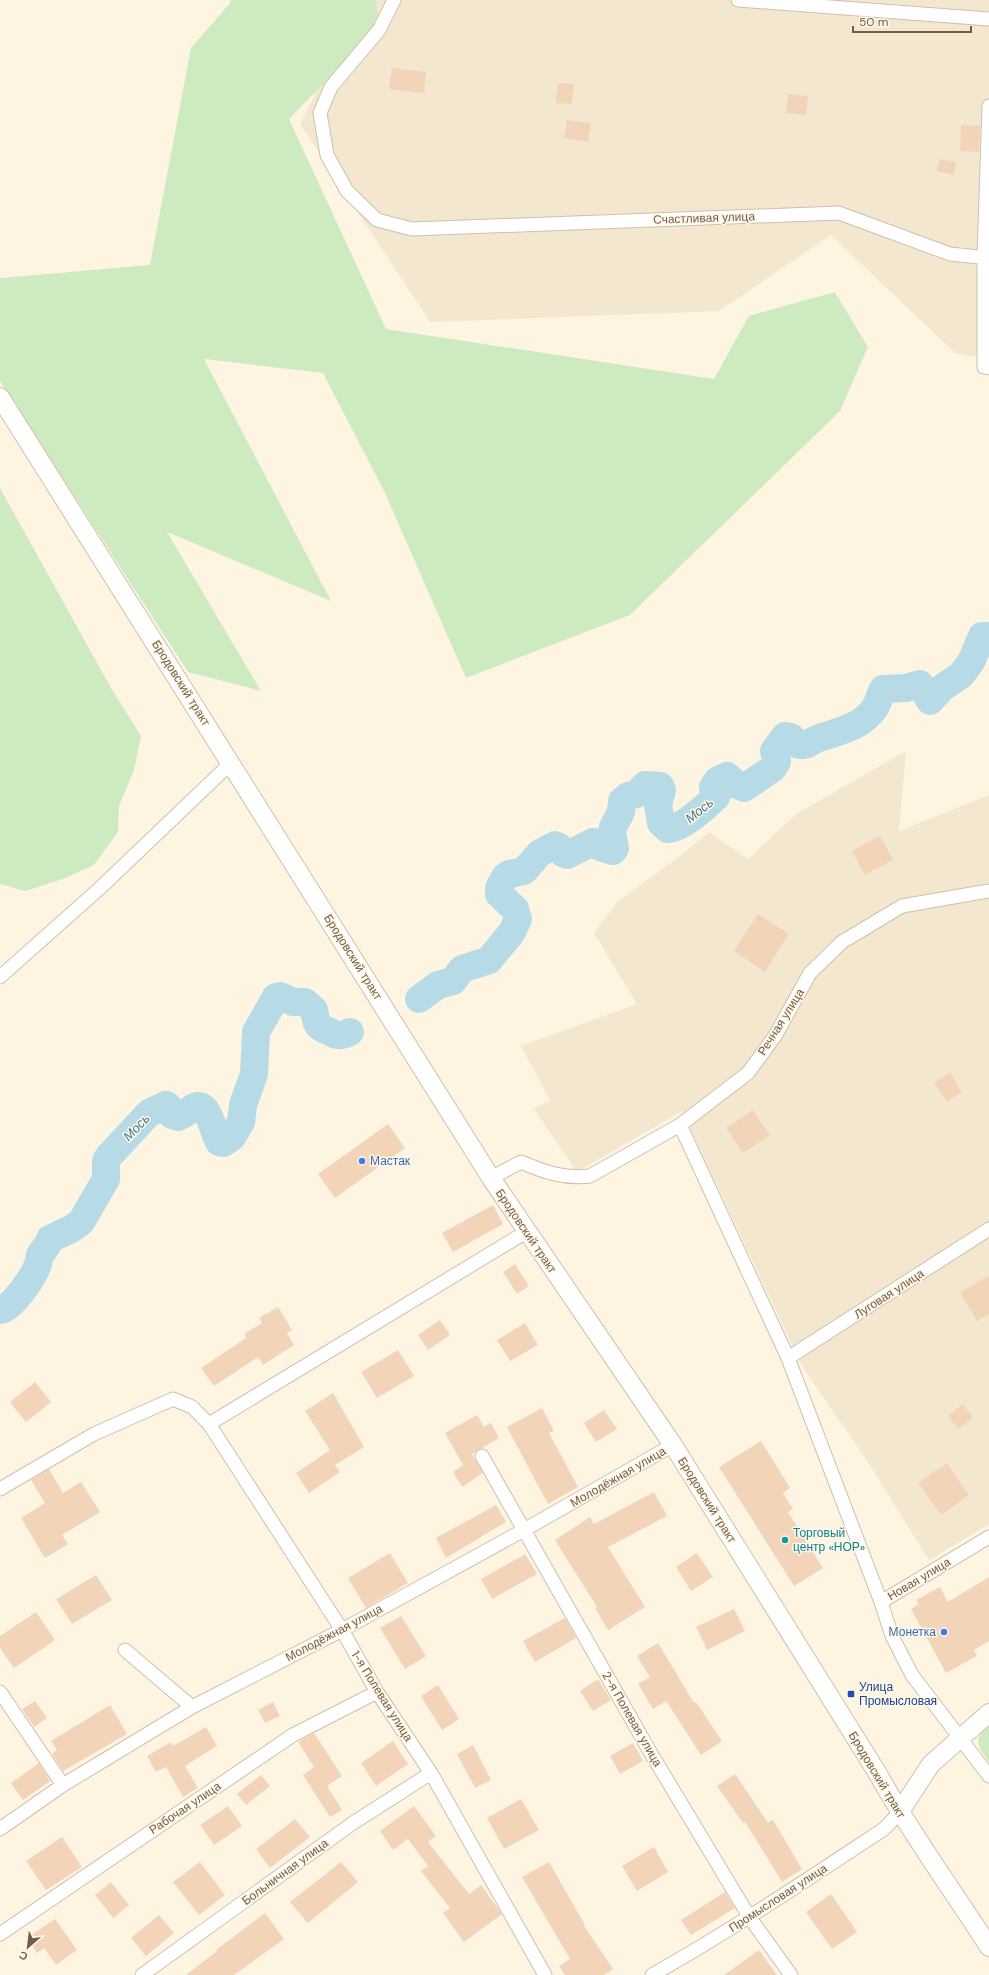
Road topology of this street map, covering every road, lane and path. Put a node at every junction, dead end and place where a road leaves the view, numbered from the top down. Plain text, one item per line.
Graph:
1 (394, 0) edge
2 (738, 0) edge
3 (989, 19) edge
4 (989, 106) edge
5 (987, 258) edge
6 (989, 368) edge
7 (0, 397) edge
8 (231, 763) junction
9 (989, 891) edge
10 (0, 977) edge
11 (680, 1125) junction
12 (491, 1178) junction
13 (989, 1229) edge
14 (526, 1232) junction
15 (788, 1358) junction
16 (209, 1424) junction
17 (673, 1445) junction
18 (482, 1456) dead end
19 (0, 1489) edge
20 (524, 1530) junction
21 (989, 1537) edge
22 (881, 1602) junction
23 (342, 1630) junction
24 (126, 1650) dead end
25 (0, 1692) edge
26 (377, 1692) junction
27 (192, 1707) junction
28 (989, 1712) edge
29 (959, 1737) junction
30 (430, 1773) junction
31 (989, 1776) edge
32 (63, 1785) junction
33 (899, 1813) junction
34 (0, 1830) edge
35 (750, 1918) junction
36 (0, 1934) edge
37 (989, 1947) edge
38 (142, 1975) edge
39 (545, 1975) edge
40 (652, 1975) edge
41 (791, 1975) edge

1 - 5 street, Счастливая улица
2 - 3 street
4 - 5 street
5 - 6 street
7 - 8 main road, Бродовский тракт
8 - 10 street
8 - 12 main road, Бродовский тракт
9 - 11 street, Речная улица
11 - 12 street, Речная улица
11 - 15 street
12 - 14 main road, Бродовский тракт
13 - 15 street, Луговая улица
14 - 16 street
14 - 17 main road, Бродовский тракт
15 - 22 street
16 - 19 street, 1-я Полевая улица
16 - 23 street, 1-я Полевая улица
17 - 20 street, Молодёжная улица
17 - 33 main road, Бродовский тракт
18 - 20 street, 2-я Полевая улица
20 - 23 street, Молодёжная улица
20 - 35 street, 2-я Полевая улица
21 - 22 street, Новая улица
22 - 29 street, Новая улица
23 - 26 street, 1-я Полевая улица
23 - 27 street, Молодёжная улица
24 - 27 street
25 - 32 street
26 - 30 street, 1-я Полевая улица
26 - 36 street, Рабочая улица
27 - 32 street, Молодёжная улица
28 - 29 main road
29 - 31 street, Новая улица
29 - 33 main road
30 - 38 street, Больничная улица
30 - 39 street, 1-я Полевая улица
32 - 34 street, Молодёжная улица
33 - 35 street, Промысловая улица
33 - 37 main road, Бродовский тракт
35 - 40 street, Промысловая улица
35 - 41 street, 2-я Полевая улица

